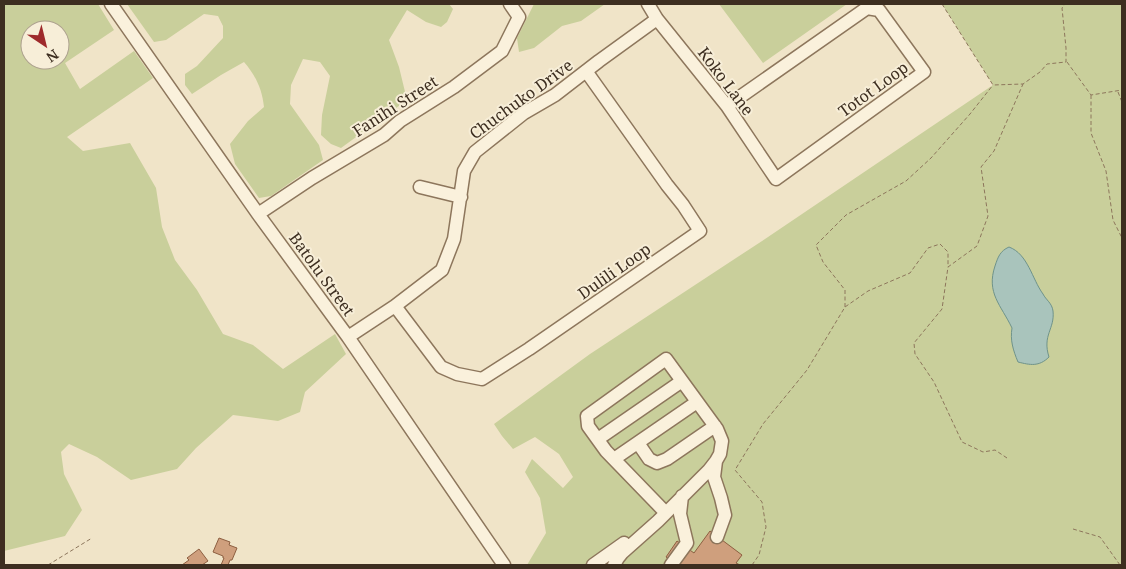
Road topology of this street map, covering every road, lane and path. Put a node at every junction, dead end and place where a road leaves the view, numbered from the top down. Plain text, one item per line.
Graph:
1 (111, 4) edge
2 (510, 4) edge
3 (648, 4) edge
4 (942, 4) edge
5 (1065, 4) edge
6 (657, 19) junction
7 (1066, 62) junction
8 (586, 71) junction
9 (1023, 84) junction
10 (993, 85) junction
11 (1122, 90) edge
12 (1117, 91) junction
13 (1091, 95) junction
14 (1122, 102) edge
15 (727, 106) junction
16 (776, 179) joint
17 (420, 187) dead end
18 (461, 197) junction
19 (258, 214) junction
20 (1122, 238) edge
21 (948, 267) junction
22 (395, 306) junction
23 (845, 307) junction
24 (348, 337) junction
25 (682, 381) junction
26 (697, 402) junction
27 (715, 426) junction
28 (598, 439) junction
29 (638, 443) junction
30 (1007, 458) dead end
31 (614, 460) junction
32 (716, 461) junction
33 (682, 496) junction
34 (667, 511) junction
35 (1073, 529) dead end
36 (717, 537) dead end
37 (92, 538) dead end
38 (48, 565) edge
39 (504, 565) edge
40 (593, 565) edge
41 (614, 565) edge
42 (671, 565) edge
43 (752, 565) edge
44 (1120, 565) edge

1 - 19 street, Batolu Street
2 - 19 street, Fanihi Street
3 - 6 street, Koko Lane
4 - 10 path
5 - 7 path
6 - 8 street, Chuchuko Drive
6 - 15 street, Koko Lane
7 - 9 path
7 - 13 path
8 - 18 street, Chuchuko Drive
8 - 22 street, Dulili Loop
9 - 10 path
9 - 21 path
10 - 23 path
11 - 12 path
12 - 13 path
12 - 14 path
13 - 20 path
15 - 16 street, Koko Lane
15 - 16 street, Totot Loop
17 - 18 street
18 - 22 street, Chuchuko Drive
19 - 24 street, Batolu Street
21 - 23 path
21 - 30 path
22 - 24 street, Chuchuko Drive
23 - 43 path
24 - 39 street, Batolu Street
25 - 26 street
25 - 28 street
25 - 28 street
26 - 27 street
26 - 29 street
27 - 29 street
27 - 32 street
28 - 31 street
29 - 31 street
31 - 34 street
32 - 33 street
32 - 36 street
33 - 34 street
33 - 42 street
34 - 40 street
34 - 41 street
35 - 44 path
37 - 38 path

